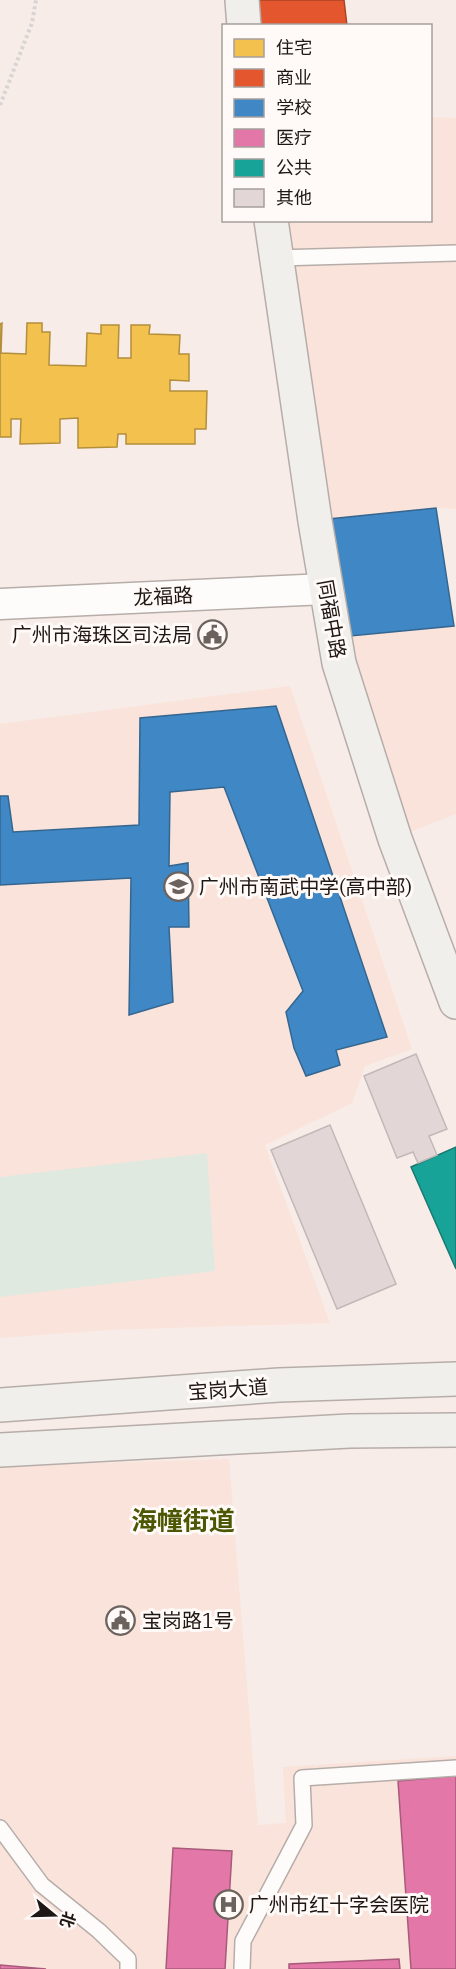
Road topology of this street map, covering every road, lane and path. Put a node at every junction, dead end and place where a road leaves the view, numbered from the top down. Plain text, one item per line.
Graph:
1 (36, 0) edge
2 (242, 0) edge
3 (244, 24) edge
4 (0, 105) edge
5 (271, 222) edge
6 (456, 253) edge
7 (277, 258) junction
8 (326, 589) junction
9 (0, 604) edge
10 (456, 1002) edge
11 (456, 1379) edge
12 (0, 1405) edge
13 (456, 1430) edge
14 (0, 1450) edge
15 (456, 1768) edge
16 (0, 1828) edge
17 (128, 1969) edge
18 (242, 1969) edge

1 - 4 path
2 - 3 main road
5 - 7 main road, 同福中路
6 - 7 lane
7 - 8 main road, 同福中路
8 - 9 street, 龙福路
8 - 10 main road, 同福中路
11 - 12 main road, 宝岗大道
13 - 14 main road
15 - 18 lane
16 - 17 lane

